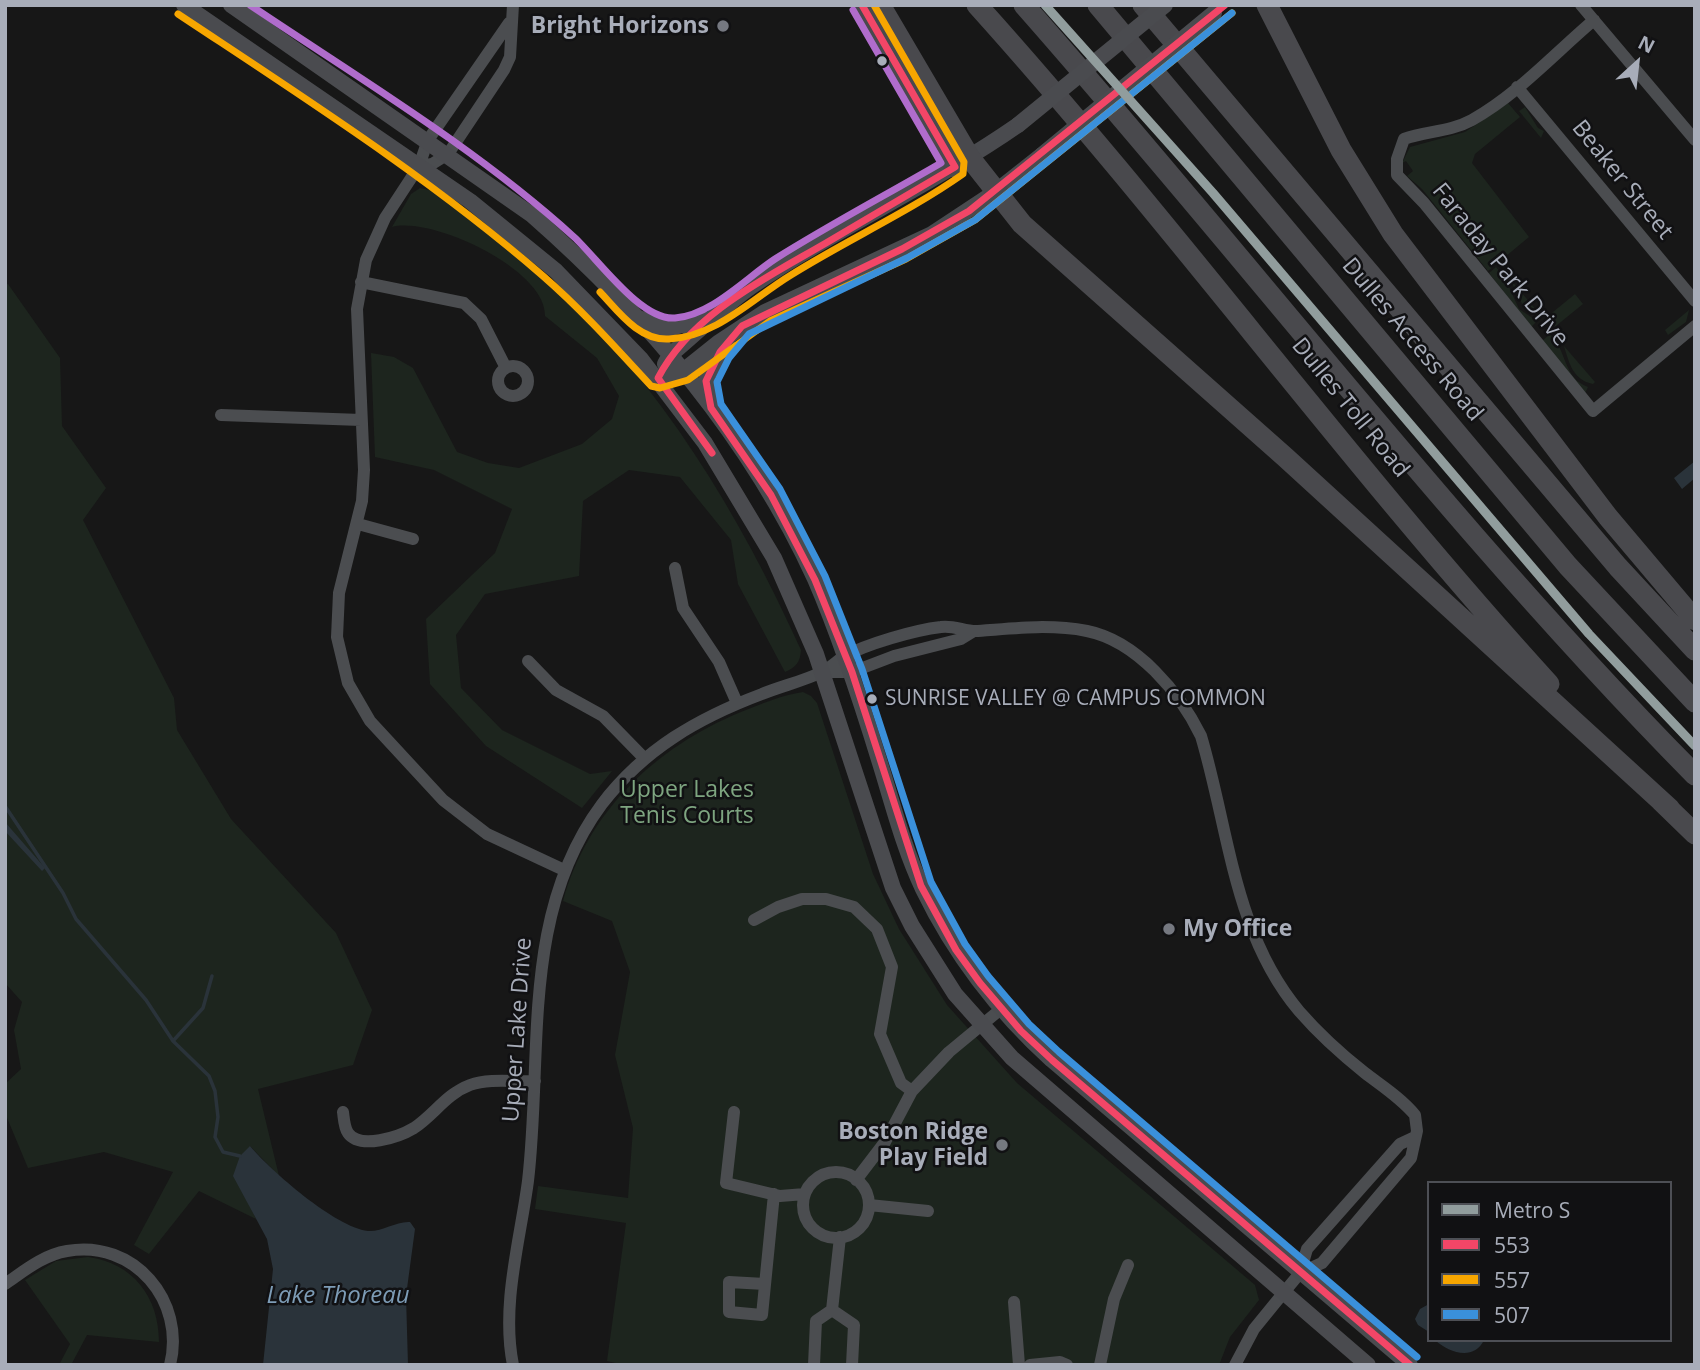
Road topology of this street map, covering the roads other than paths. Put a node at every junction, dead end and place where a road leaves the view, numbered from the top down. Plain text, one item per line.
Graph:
1 (184, 5) edge
2 (232, 5) edge
3 (513, 5) edge
4 (862, 5) edge
5 (880, 5) edge
6 (977, 5) edge
7 (1024, 5) edge
8 (1098, 5) edge
9 (1143, 5) edge
10 (1165, 5) edge
11 (1267, 5) edge
12 (1581, 5) edge
13 (1220, 9) edge
14 (1594, 20) junction
15 (509, 23) junction
16 (1517, 86) junction
17 (428, 140) junction
18 (1695, 140) edge
19 (448, 153) junction
20 (962, 162) junction
21 (419, 166) junction
22 (994, 193) junction
23 (361, 282) junction
24 (1695, 301) edge
25 (715, 314) junction
26 (636, 316) junction
27 (742, 326) junction
28 (1695, 326) edge
29 (670, 355) junction
30 (506, 368) dead end
31 (683, 371) junction
32 (658, 379) junction
33 (712, 408) junction
34 (221, 415) dead end
35 (361, 420) junction
36 (358, 524) junction
37 (413, 540) dead end
38 (675, 568) dead end
39 (1695, 620) edge
40 (974, 631) junction
41 (1695, 650) edge
42 (845, 656) junction
43 (528, 661) dead end
44 (822, 672) junction
45 (852, 672) junction
46 (1695, 702) edge
47 (737, 703) junction
48 (644, 758) junction
49 (1695, 775) edge
50 (1670, 809) junction
51 (1695, 834) edge
52 (564, 870) junction
53 (754, 920) dead end
54 (1001, 1009) junction
55 (980, 1026) junction
56 (535, 1081) junction
57 (912, 1091) junction
58 (343, 1112) dead end
59 (734, 1112) dead end
60 (1415, 1137) junction
61 (856, 1180) junction
62 (774, 1194) junction
63 (805, 1194) junction
64 (869, 1205) junction
65 (928, 1211) dead end
66 (840, 1237) junction
67 (1128, 1265) dead end
68 (1300, 1273) junction
69 (5, 1284) edge
70 (765, 1284) dead end
71 (1283, 1293) junction
72 (1014, 1302) dead end
73 (832, 1310) junction
74 (170, 1365) edge
75 (513, 1365) edge
76 (814, 1365) edge
77 (852, 1365) edge
78 (1019, 1365) edge
79 (1030, 1365) edge
80 (1067, 1365) edge
81 (1100, 1365) edge
82 (1236, 1365) edge
83 (1368, 1365) edge
84 (1410, 1365) edge

1 - 21 main road
2 - 17 main road
3 - 15 street
4 - 20 highway
5 - 20 highway
6 - 50 highway, Dulles Toll Road
7 - 49 highway
8 - 46 highway, Dulles Access Road
9 - 41 highway
10 - 20 main road, bridge
11 - 39 highway
12 - 14 street
13 - 22 main road, bridge
14 - 16 street
14 - 18 street
15 - 17 street
15 - 19 street
16 - 24 street, Beaker Street
16 - 28 street, Faraday Park Drive
17 - 19 main road
17 - 21 street
19 - 21 street
19 - 26 main road
20 - 22 highway
20 - 25 main road
21 - 23 street
21 - 32 main road
22 - 27 main road
22 - 50 highway
23 - 30 street
23 - 35 street
25 - 26 main road
25 - 29 main road
26 - 29 main road
27 - 31 main road
27 - 33 main road
29 - 31 main road
29 - 32 main road
31 - 32 main road
31 - 33 main road
32 - 44 main road
33 - 42 main road
34 - 35 street
35 - 36 street
36 - 37 street
36 - 52 street
38 - 47 street
40 - 42 street
40 - 45 street
40 - 60 street
42 - 44 street
42 - 45 main road
43 - 48 street
44 - 45 street
44 - 47 street, Upper Lake Drive
44 - 55 main road
45 - 54 main road
47 - 48 street, Upper Lake Drive
48 - 52 street, Upper Lake Drive
50 - 51 highway, Dulles Toll Road
52 - 56 street, Upper Lake Drive
53 - 57 street
54 - 55 street
54 - 68 main road
55 - 57 street
55 - 71 main road
56 - 58 street
56 - 75 street, Upper Lake Drive
57 - 61 street
59 - 62 street
60 - 68 street
60 - 68 street
61 - 63 street
61 - 64 street
62 - 63 street
62 - 70 street
63 - 66 street
64 - 65 street
64 - 66 street
66 - 73 street
67 - 81 street
68 - 71 street
68 - 84 main road
69 - 74 street
71 - 82 street
71 - 83 main road
72 - 78 street
73 - 76 street
73 - 77 street
79 - 80 street

